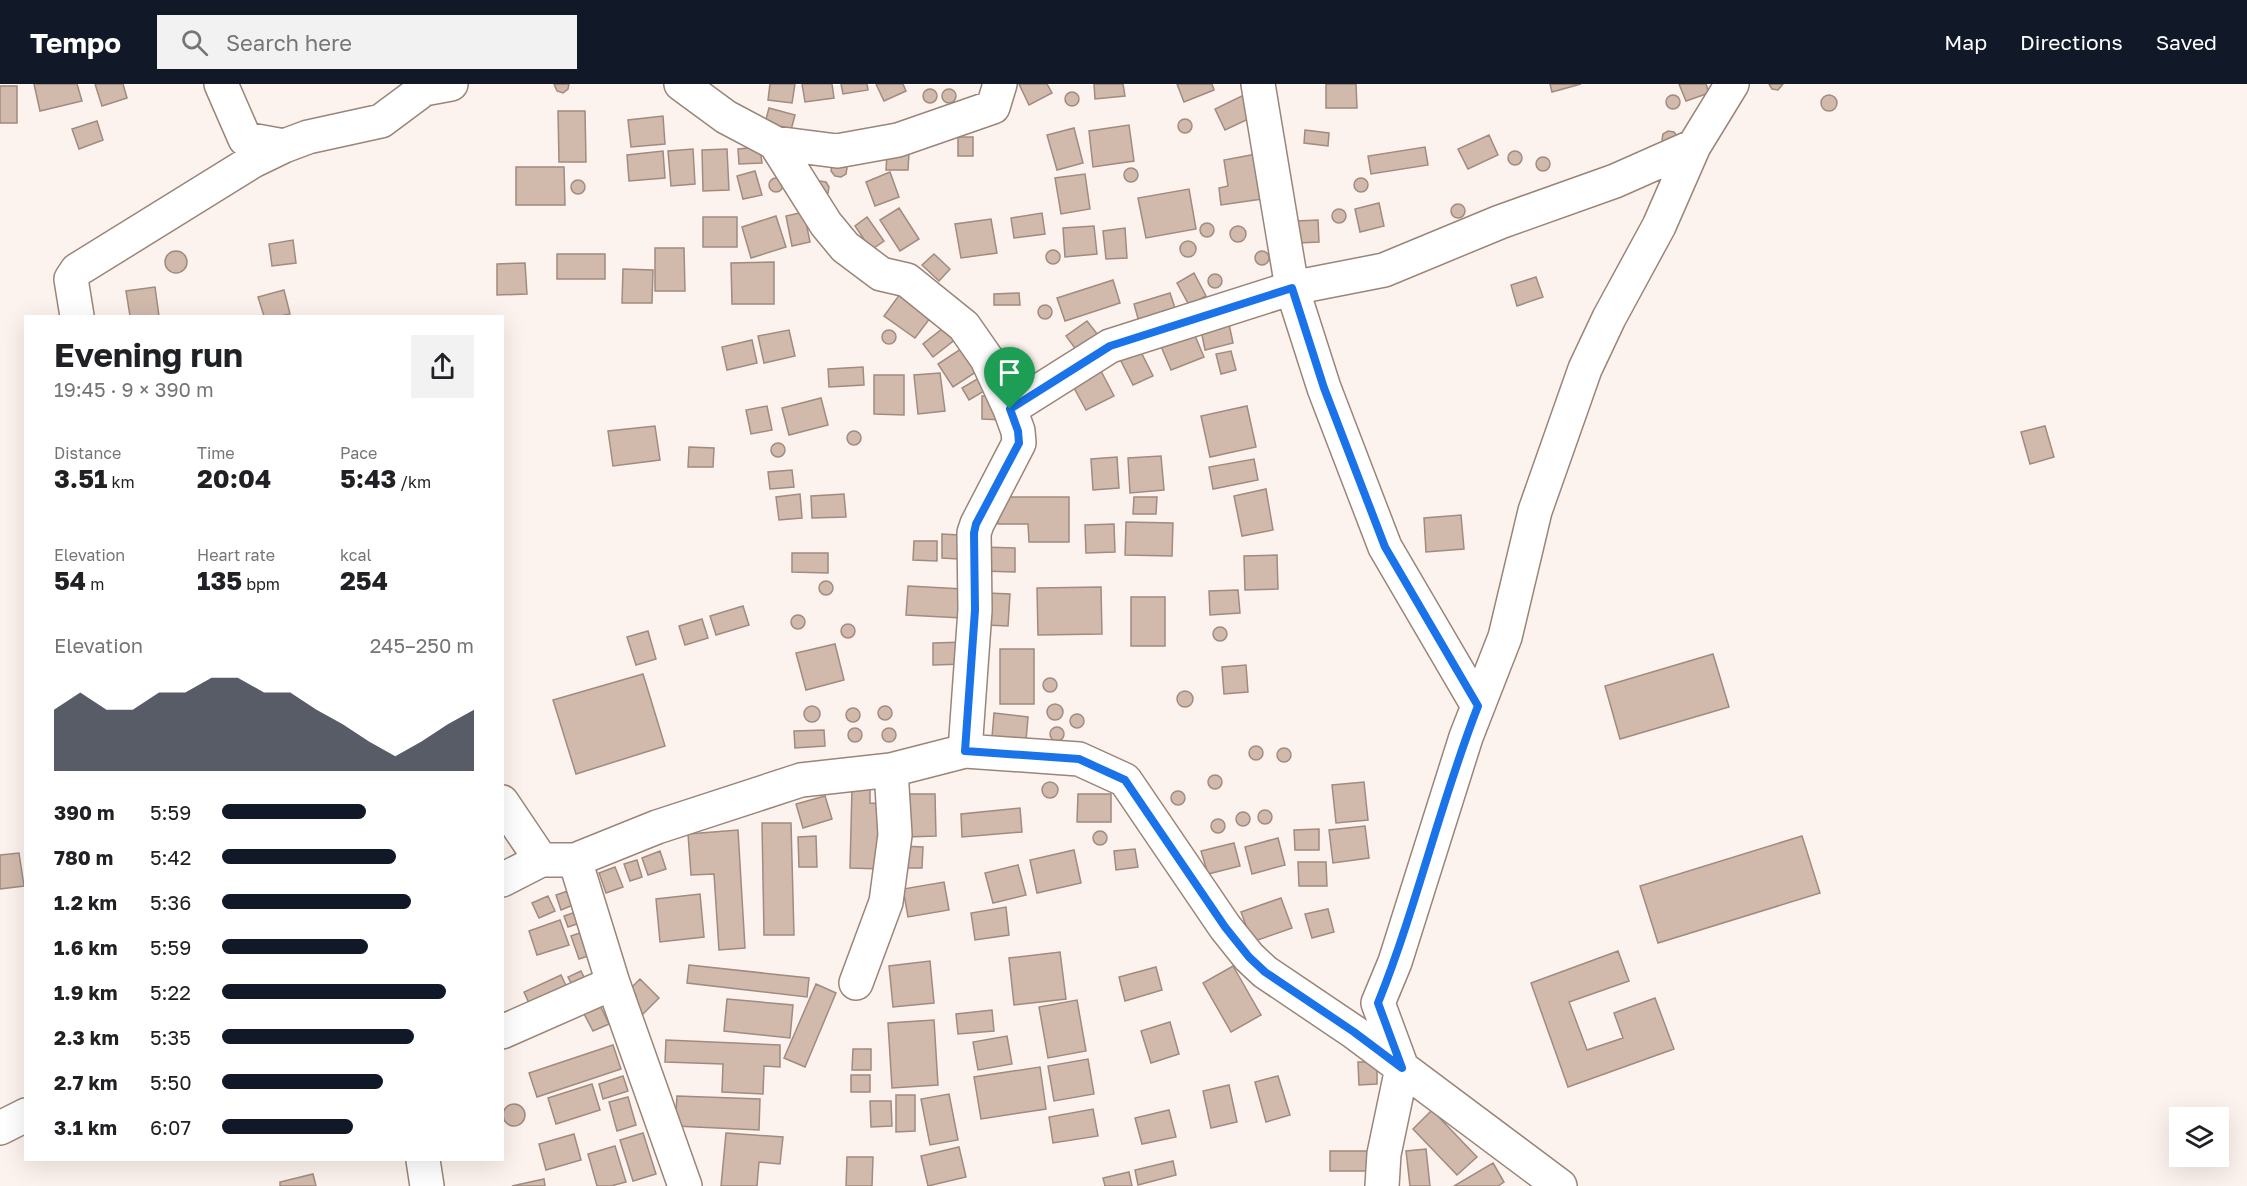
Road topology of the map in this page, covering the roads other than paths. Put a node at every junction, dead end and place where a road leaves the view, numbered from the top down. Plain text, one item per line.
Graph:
1 (222, 84) edge
2 (451, 84) edge
3 (681, 84) edge
4 (1000, 84) edge
5 (1258, 84) edge
6 (1732, 84) edge
7 (775, 143) junction
8 (284, 146) junction
9 (1694, 146) junction
10 (1292, 288) junction
11 (77, 315) edge
12 (1010, 409) junction
13 (1478, 706) junction
14 (965, 751) junction
15 (891, 770) junction
16 (504, 805) edge
17 (541, 860) junction
18 (575, 860) junction
19 (504, 879) edge
20 (613, 983) junction
21 (856, 983) dead end
22 (1378, 1003) junction
23 (1329, 1015) junction
24 (504, 1031) edge
25 (1402, 1068) junction
26 (24, 1116) edge
27 (0, 1128) edge
28 (423, 1161) edge
29 (427, 1186) edge
30 (685, 1186) edge
31 (1382, 1186) edge
32 (1560, 1186) edge

1 - 8 street
2 - 8 street
3 - 7 street
4 - 7 street
5 - 10 street
6 - 9 street
7 - 12 street
8 - 11 street
9 - 10 street
9 - 13 street
10 - 12 street
10 - 13 street
12 - 14 street
13 - 22 street
14 - 15 street
14 - 23 street
15 - 18 street
15 - 21 street
16 - 17 street
17 - 18 street
17 - 19 street
18 - 20 street
20 - 24 street
20 - 30 street
22 - 23 street
22 - 25 street
23 - 25 street
25 - 31 street
25 - 32 street
26 - 27 street
28 - 29 street

